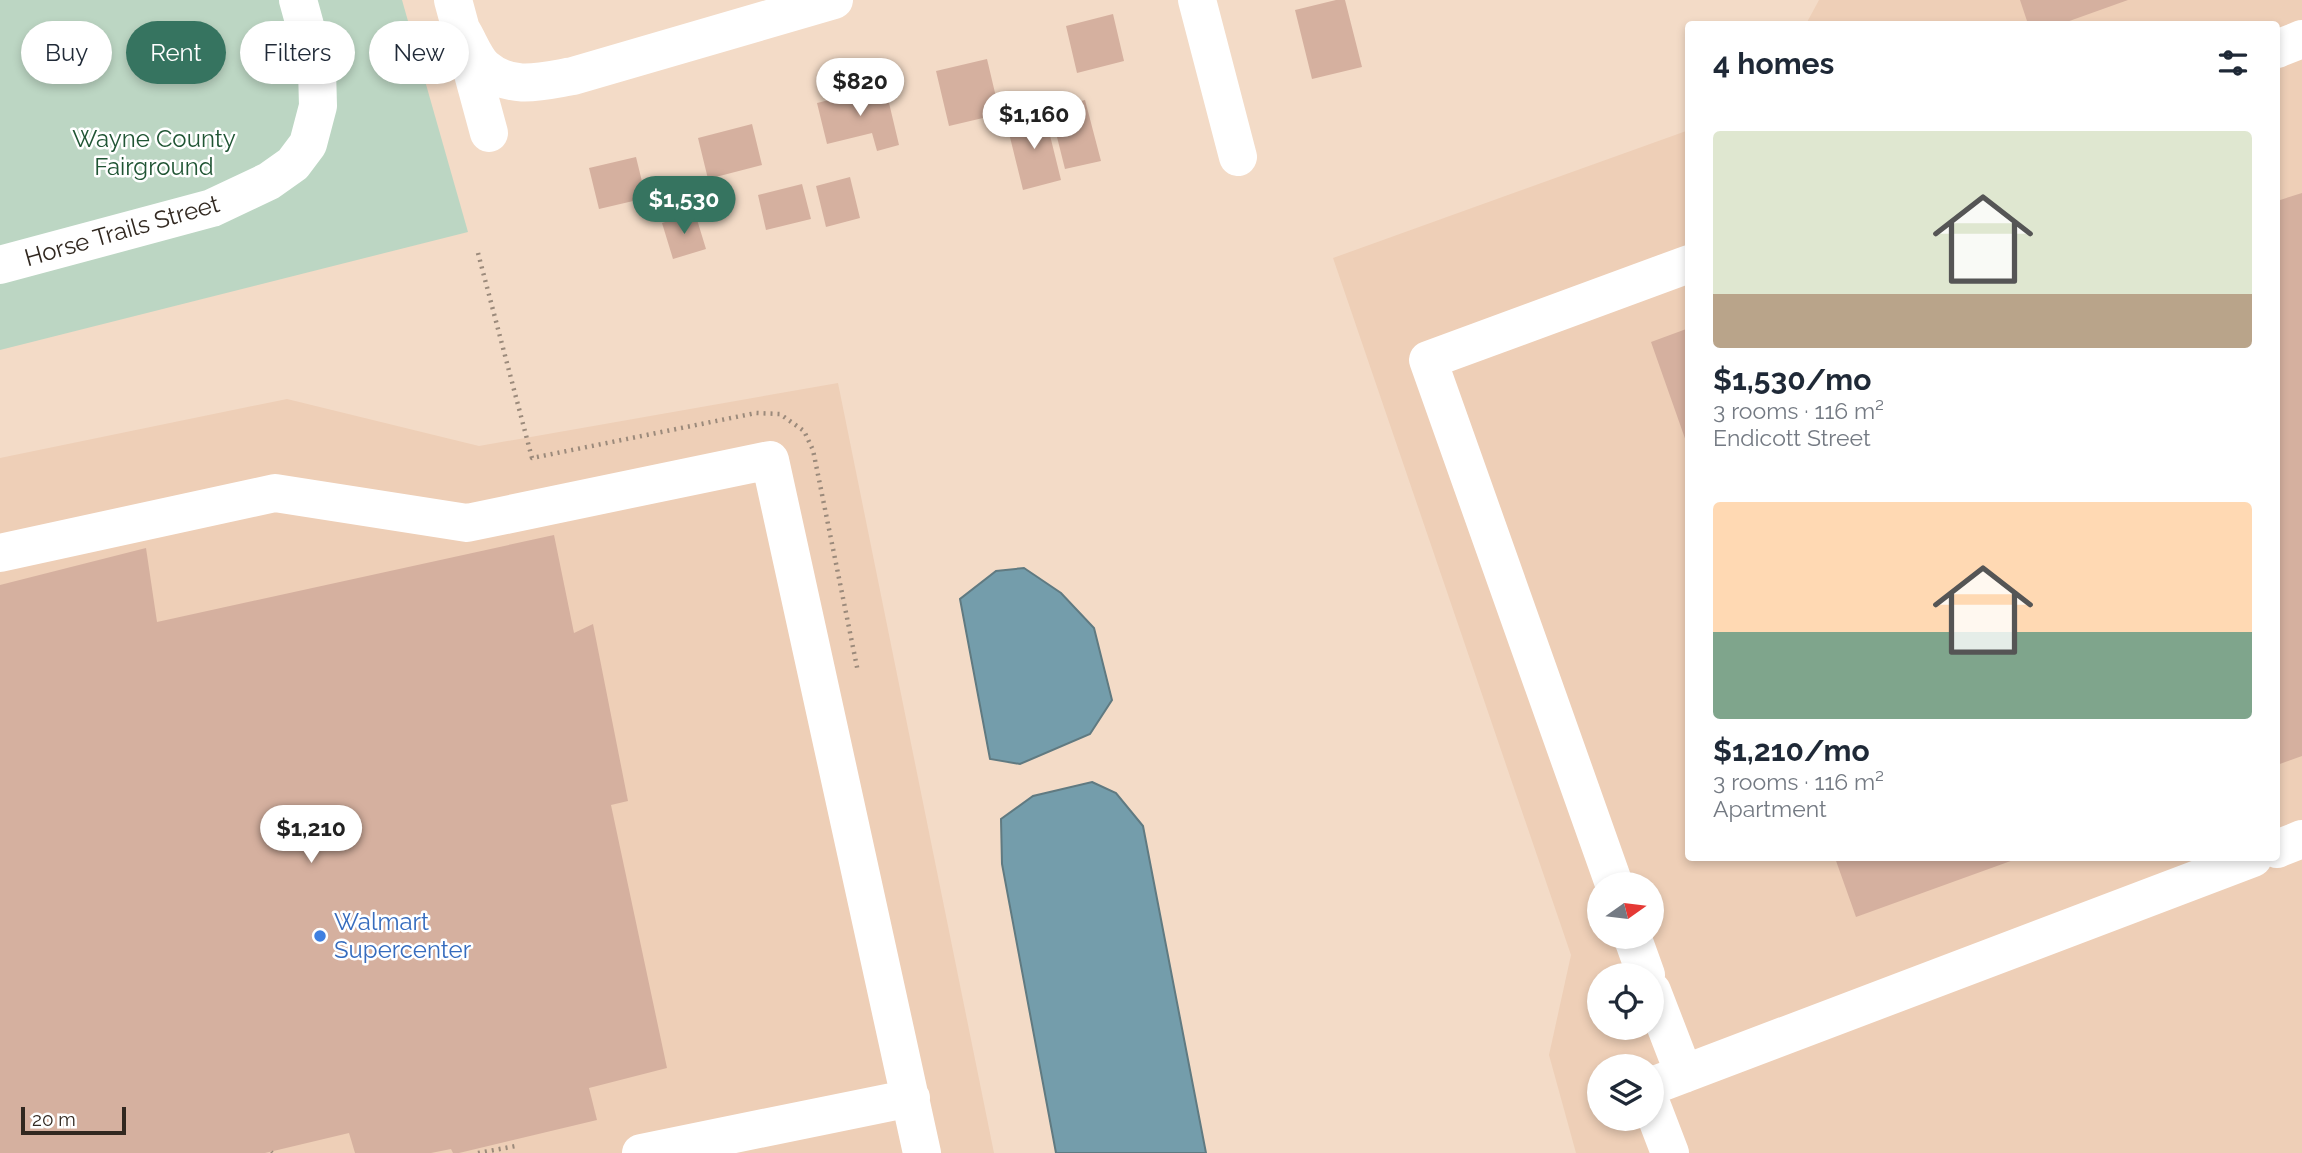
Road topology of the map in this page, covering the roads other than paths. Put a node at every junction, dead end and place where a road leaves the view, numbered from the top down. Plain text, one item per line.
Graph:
1 (298, 0) edge
2 (834, 0) edge
3 (1197, 0) edge
4 (457, 16) edge
5 (2302, 39) edge
6 (2280, 48) edge
7 (489, 133) dead end
8 (1238, 157) dead end
9 (0, 265) edge
10 (1685, 265) edge
11 (0, 553) edge
12 (2302, 839) edge
13 (2280, 848) edge
14 (2245, 861) edge
15 (1610, 872) edge
16 (1661, 1040) edge
17 (1668, 1080) edge
18 (911, 1098) junction
19 (1662, 1131) edge
20 (641, 1153) edge
21 (922, 1153) edge
22 (1670, 1153) edge

1 - 9 street, Horse Trails Street
2 - 4 street
3 - 8 street
4 - 7 street
5 - 6 street
10 - 15 street
11 - 18 street
12 - 13 street
14 - 17 street
16 - 17 street
18 - 20 street
18 - 21 street
19 - 22 street

